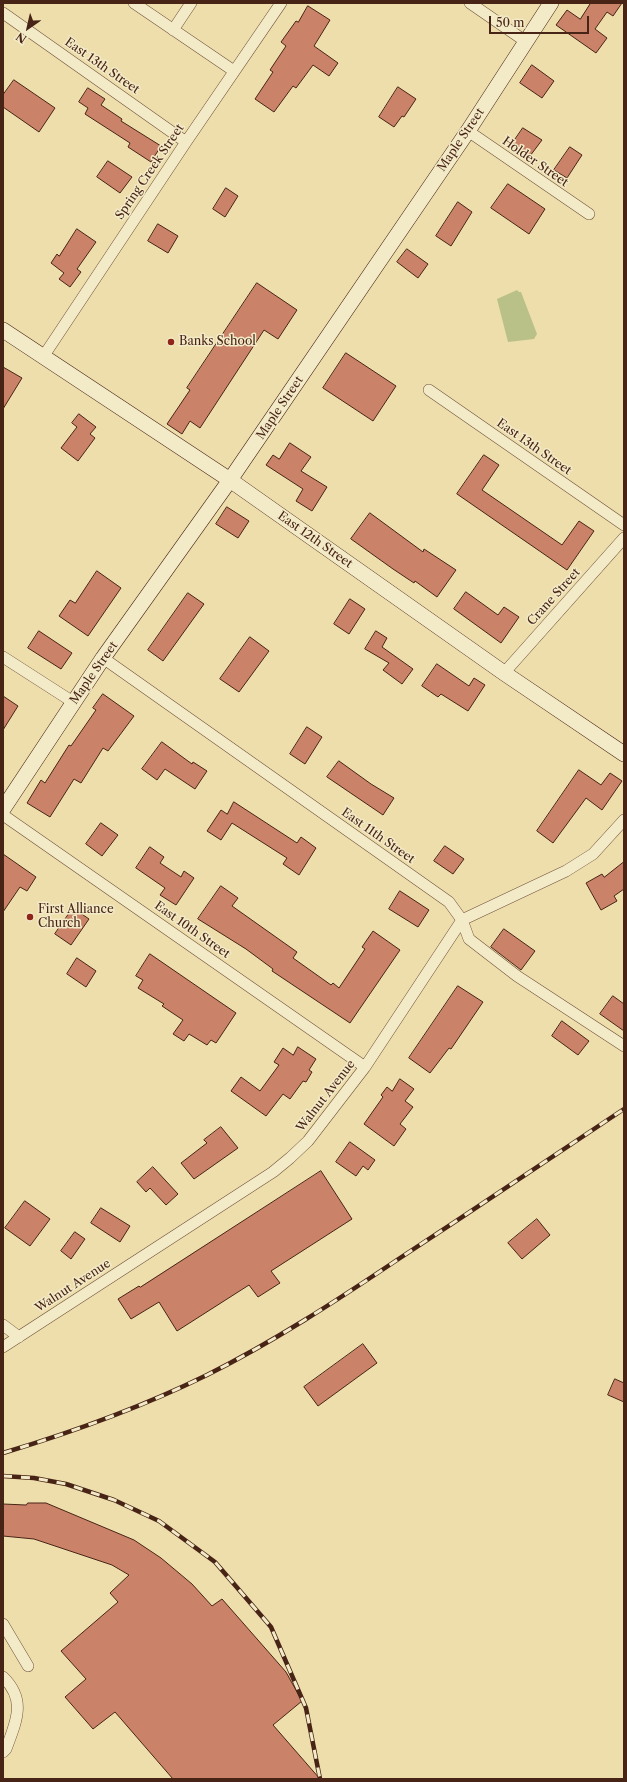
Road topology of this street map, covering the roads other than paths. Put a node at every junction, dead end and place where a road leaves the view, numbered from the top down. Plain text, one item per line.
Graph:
1 (134, 3) edge
2 (191, 3) edge
3 (281, 3) edge
4 (470, 3) edge
5 (551, 3) edge
6 (3, 13) edge
7 (173, 30) junction
8 (526, 41) junction
9 (234, 71) junction
10 (468, 131) junction
11 (186, 142) junction
12 (588, 214) dead end
13 (3, 330) edge
14 (43, 357) junction
15 (430, 390) dead end
16 (230, 480) junction
17 (624, 526) edge
18 (624, 538) edge
19 (3, 657) edge
20 (103, 658) junction
21 (504, 673) junction
22 (74, 702) junction
23 (624, 754) edge
24 (3, 809) edge
25 (3, 815) edge
26 (624, 820) edge
27 (462, 920) junction
28 (624, 1046) edge
29 (365, 1067) junction
30 (3, 1325) edge
31 (19, 1336) junction
32 (3, 1347) edge
33 (3, 1624) edge
34 (28, 1666) dead end
35 (5, 1679) edge
36 (3, 1752) edge

1 - 7 street
2 - 7 street
3 - 9 street, Spring Creek Street
4 - 8 street
5 - 8 main road, Maple Street
6 - 11 street, East 13th Street
7 - 9 street
8 - 10 main road, Maple Street
9 - 11 street, Spring Creek Street
10 - 12 street, Holder Street
10 - 16 main road, Maple Street
11 - 14 street, Spring Creek Street
13 - 14 main road, East 12th Street
14 - 16 main road, East 12th Street
15 - 17 street, East 13th Street
16 - 20 main road, Maple Street
16 - 21 main road, East 12th Street
18 - 21 street, Crane Street
19 - 22 street
20 - 22 main road, Maple Street
20 - 27 street, East 11th Street
21 - 23 main road, East 12th Street
22 - 24 main road, Maple Street
25 - 29 street, East 10th Street
26 - 27 street
27 - 28 street, East 11th Street
27 - 29 street, Walnut Avenue
29 - 31 street, Walnut Avenue
30 - 31 street
31 - 32 street, Walnut Avenue
33 - 34 street
35 - 36 street

